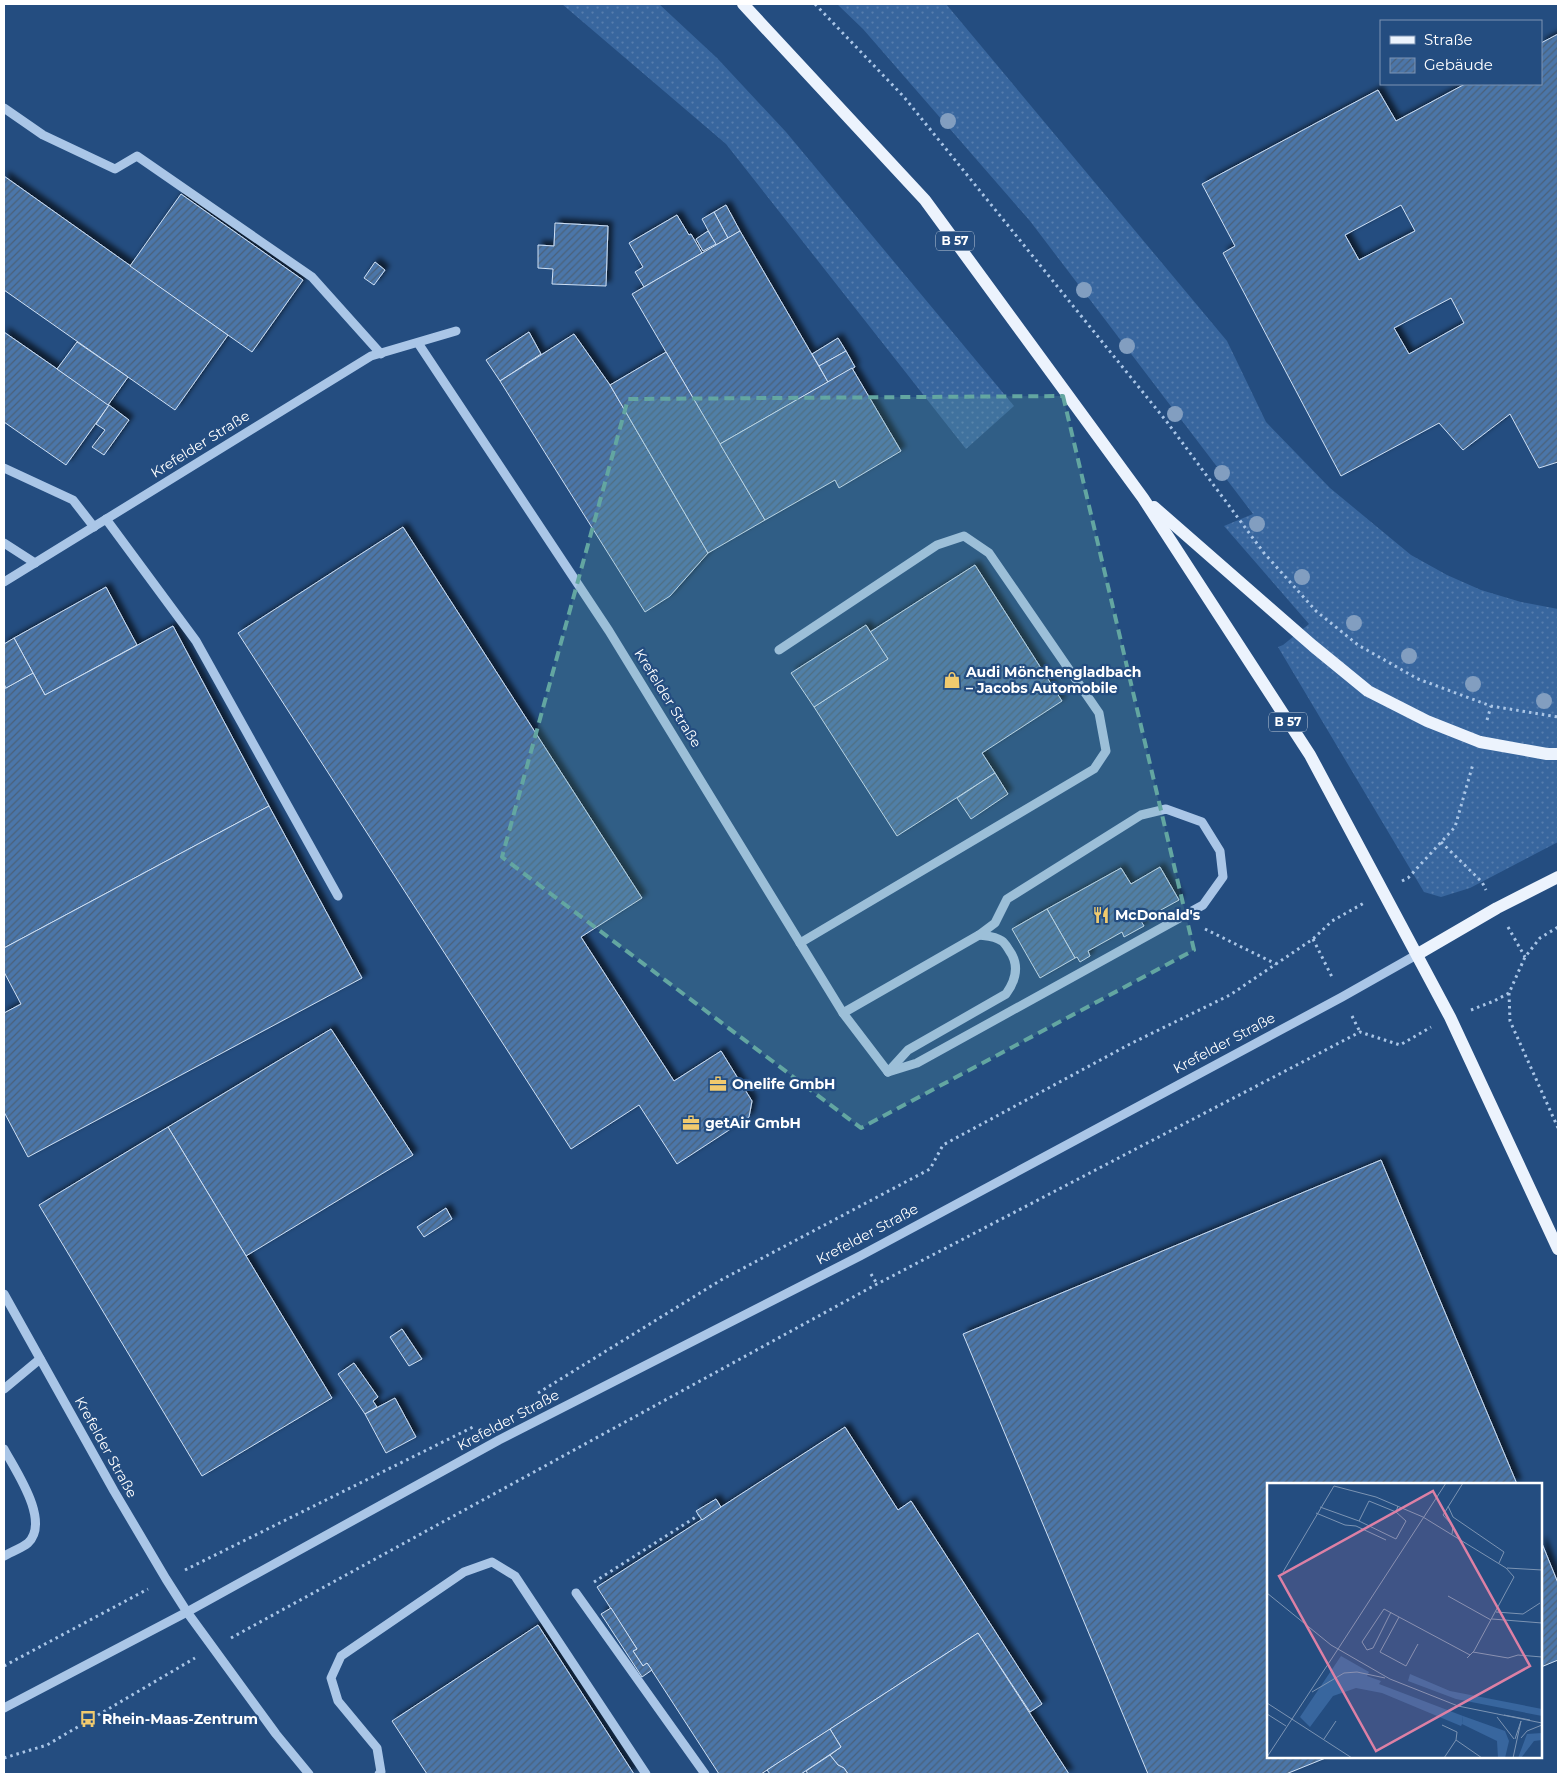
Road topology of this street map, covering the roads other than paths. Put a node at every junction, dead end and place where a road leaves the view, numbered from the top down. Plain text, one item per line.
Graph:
1 (743, 4) edge
2 (4, 108) edge
3 (456, 331) dead end
4 (418, 342) junction
5 (381, 354) junction
6 (4, 468) edge
7 (1143, 498) junction
8 (106, 519) junction
9 (94, 527) junction
10 (4, 543) edge
11 (35, 563) junction
12 (4, 582) edge
13 (779, 650) dead end
14 (1558, 754) edge
15 (1558, 876) edge
16 (338, 896) dead end
17 (978, 935) junction
18 (800, 943) junction
19 (1418, 954) junction
20 (843, 1013) junction
21 (888, 1072) junction
22 (1558, 1249) edge
23 (4, 1294) edge
24 (40, 1359) junction
25 (4, 1389) edge
26 (4, 1449) edge
27 (4, 1556) edge
28 (576, 1593) road end
29 (187, 1612) junction
30 (4, 1708) edge
31 (383, 1773) edge
32 (309, 1774) edge
33 (646, 1774) edge
34 (705, 1774) edge

1 - 7 main road, B 57
2 - 5 street
3 - 4 street, Krefelder Straße
4 - 5 street, Krefelder Straße
4 - 18 street, Krefelder Straße
5 - 8 street, Krefelder Straße
6 - 9 street
7 - 14 main road
7 - 19 main road, B 57
8 - 9 street, Krefelder Straße
8 - 16 street
9 - 11 street, Krefelder Straße
10 - 11 street
11 - 12 street, Krefelder Straße
13 - 18 street
15 - 19 main road, Krefelder Straße
17 - 20 street
17 - 21 street
17 - 21 street
18 - 20 street, Krefelder Straße
19 - 22 main road
19 - 29 street, Krefelder Straße
20 - 21 street, Krefelder Straße
23 - 24 street, Krefelder Straße
24 - 25 street
24 - 29 street, Krefelder Straße
26 - 27 street
28 - 34 street
29 - 30 street, Krefelder Straße
29 - 32 street, Krefelder Straße
31 - 33 street

